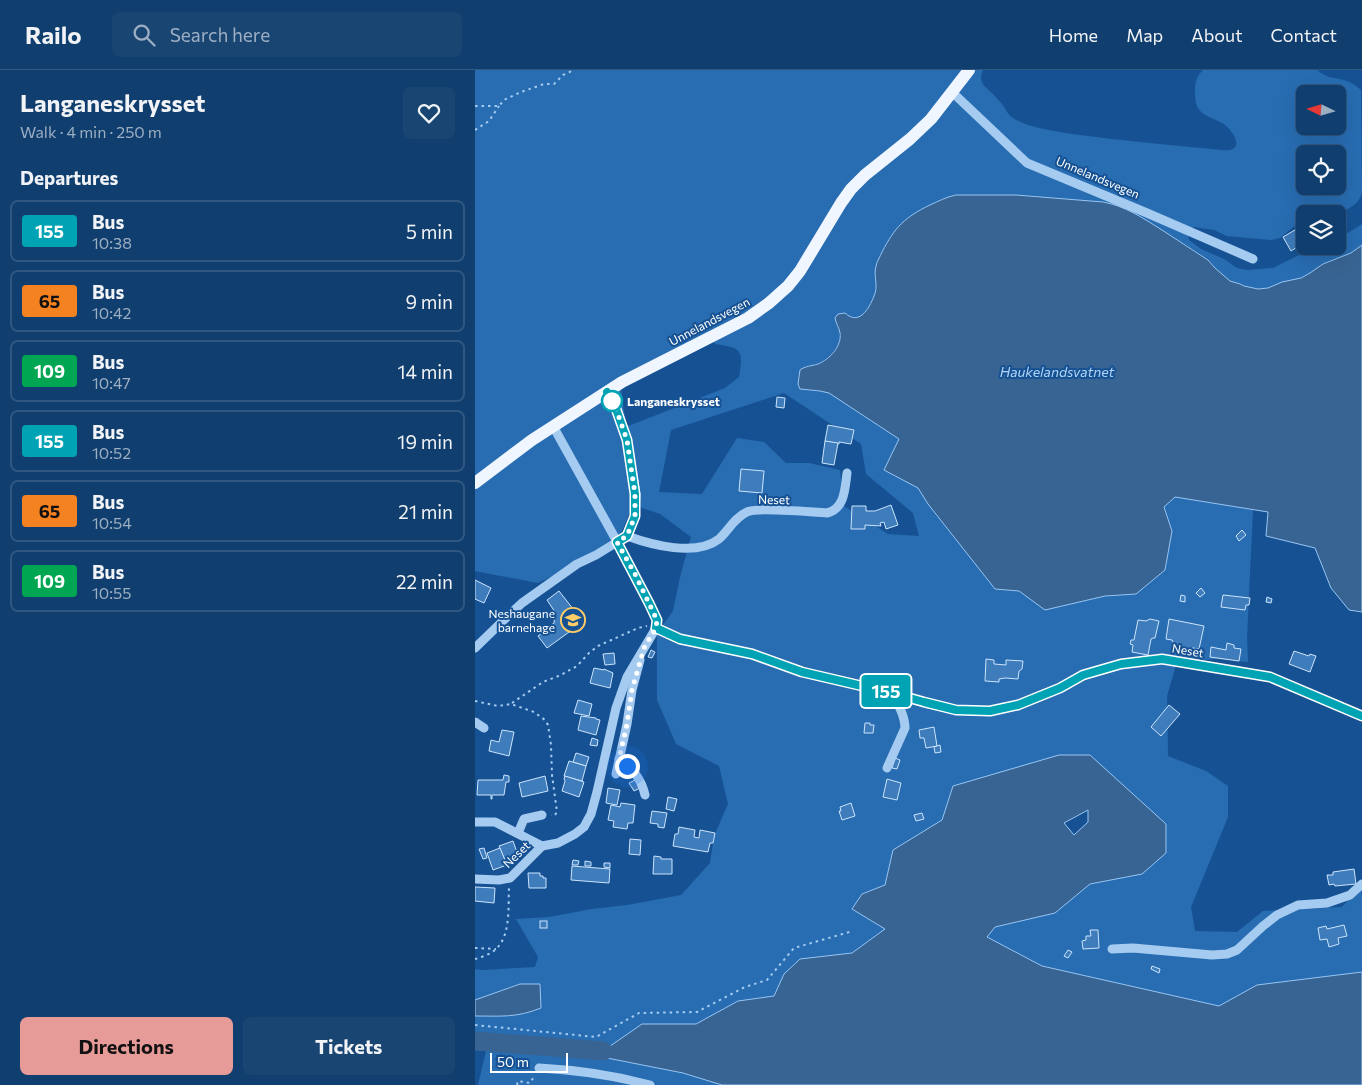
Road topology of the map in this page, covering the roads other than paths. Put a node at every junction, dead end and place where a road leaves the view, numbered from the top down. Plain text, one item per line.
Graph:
1 (969, 70) edge
2 (952, 92) junction
3 (1253, 259) dead end
4 (607, 392) junction
5 (553, 426) junction
6 (847, 473) dead end
7 (475, 483) edge
8 (627, 536) junction
9 (617, 542) junction
10 (656, 626) junction
11 (475, 648) edge
12 (644, 648) junction
13 (892, 693) junction
14 (1362, 716) edge
15 (475, 722) edge
16 (484, 728) dead end
17 (619, 759) junction
18 (887, 768) dead end
19 (616, 774) dead end
20 (645, 795) dead end
21 (542, 815) road end
22 (475, 822) edge
23 (518, 834) junction
24 (543, 846) junction
25 (475, 879) edge
26 (1362, 884) edge
27 (1112, 949) dead end
28 (539, 1068) road end
29 (650, 1085) edge

1 - 2 main road, Unnelandsvegen
2 - 3 street, Unnelandsvegen
2 - 4 main road, Unnelandsvegen
4 - 5 main road, Unnelandsvegen
4 - 8 street
5 - 7 main road, Unnelandsvegen
5 - 9 street
6 - 8 street, Neset
8 - 9 street
9 - 10 street
9 - 11 street
10 - 12 street, Neset
10 - 13 street, Neset
12 - 17 street, Neset
12 - 24 street, Neset
13 - 14 street, Neset
13 - 18 street
15 - 16 street
17 - 19 street, Neset
17 - 20 street
21 - 23 street
22 - 23 street, Neset
23 - 24 street, Neset
24 - 25 street, Neset
26 - 27 street
28 - 29 street

